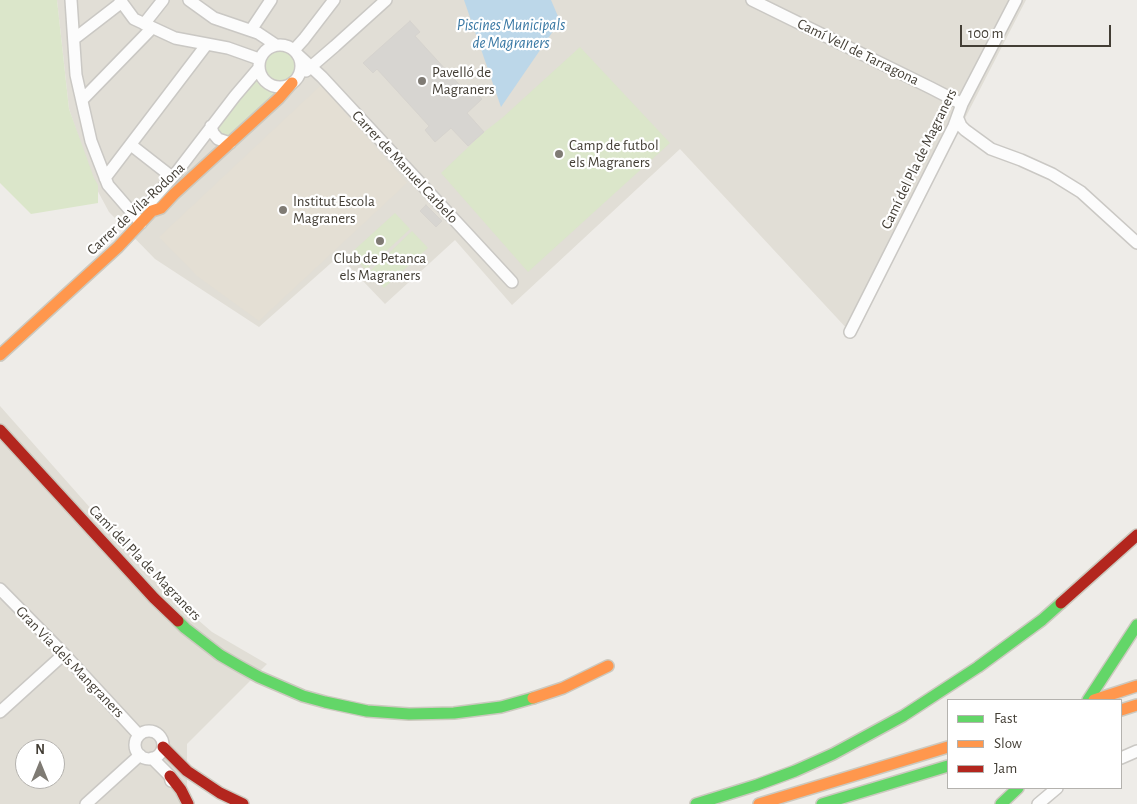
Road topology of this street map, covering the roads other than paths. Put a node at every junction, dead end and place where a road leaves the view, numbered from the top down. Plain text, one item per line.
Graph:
1 (71, 0) edge
2 (163, 0) edge
3 (190, 0) edge
4 (334, 0) edge
5 (386, 0) edge
6 (752, 0) edge
7 (1016, 0) edge
8 (121, 1) edge
9 (270, 2) edge
10 (770, 3) edge
11 (148, 26) junction
12 (251, 30) junction
13 (74, 39) junction
14 (207, 44) junction
15 (276, 45) junction
16 (296, 52) junction
17 (259, 64) junction
18 (310, 67) junction
19 (293, 82) junction
20 (82, 100) junction
21 (962, 104) junction
22 (958, 118) junction
23 (211, 126) junction
24 (230, 143) junction
25 (131, 145) junction
26 (172, 177) junction
27 (105, 178) junction
28 (152, 212) junction
29 (141, 223) junction
30 (1137, 243) edge
31 (512, 282) dead end
32 (850, 332) dead end
33 (0, 355) edge
34 (0, 430) edge
35 (1137, 535) edge
36 (0, 589) edge
37 (1137, 625) edge
38 (64, 654) junction
39 (608, 666) dead end
40 (1137, 686) edge
41 (1089, 699) edge
42 (1097, 699) edge
43 (1137, 705) edge
44 (1122, 710) edge
45 (0, 712) edge
46 (139, 735) junction
47 (947, 747) edge
48 (1137, 751) edge
49 (158, 753) junction
50 (140, 755) junction
51 (1122, 758) edge
52 (947, 766) edge
53 (170, 776) junction
54 (1017, 789) edge
55 (1056, 789) edge
56 (86, 804) edge
57 (178, 804) edge
58 (188, 804) edge
59 (224, 804) edge
60 (243, 804) edge
61 (696, 804) edge
62 (759, 804) edge
63 (822, 804) edge
64 (1001, 804) edge
65 (1038, 804) edge

1 - 13 street
2 - 11 street
3 - 12 street
4 - 16 street
5 - 18 street, Carrer de Vila-Rodona
6 - 10 street, Camí Vell de Tarragona
7 - 21 street, Camí del Pla de Magraners
8 - 11 street
8 - 13 street
9 - 12 street
10 - 21 street, Camí Vell de Tarragona
11 - 14 street
11 - 20 street
12 - 15 street
13 - 20 street
14 - 17 street
14 - 25 street
15 - 16 street
15 - 17 street
16 - 18 street, Carrer de Manuel Carbelo
16 - 19 street
17 - 19 street
17 - 23 street
18 - 19 street, Carrer de Vila-Rodona
18 - 31 street, Carrer de Manuel Carbelo
19 - 24 main road, Carrer de Vila-Rodona
20 - 27 street
21 - 22 street, Camí del Pla de Magraners
22 - 30 street
22 - 32 street, Camí del Pla de Magraners
23 - 24 street
23 - 26 street
24 - 28 main road, Carrer de Vila-Rodona
25 - 26 street
25 - 27 street
26 - 28 street
27 - 29 street
28 - 29 main road, Carrer de Vila-Rodona
29 - 33 main road, Carrer de Vila-Rodona
34 - 39 main road, Camí del Pla de Magraners
35 - 61 main road
36 - 38 street, Gran Via dels Mangraners
37 - 41 main road
38 - 45 street
38 - 46 street, Gran Via dels Mangraners
40 - 42 main road
43 - 44 main road
46 - 49 street
46 - 50 street
47 - 62 main road
48 - 51 street
49 - 50 street
49 - 53 street
49 - 59 street
49 - 60 main road
50 - 56 street
52 - 63 main road
53 - 57 street
53 - 58 main road
54 - 64 main road
55 - 65 street

